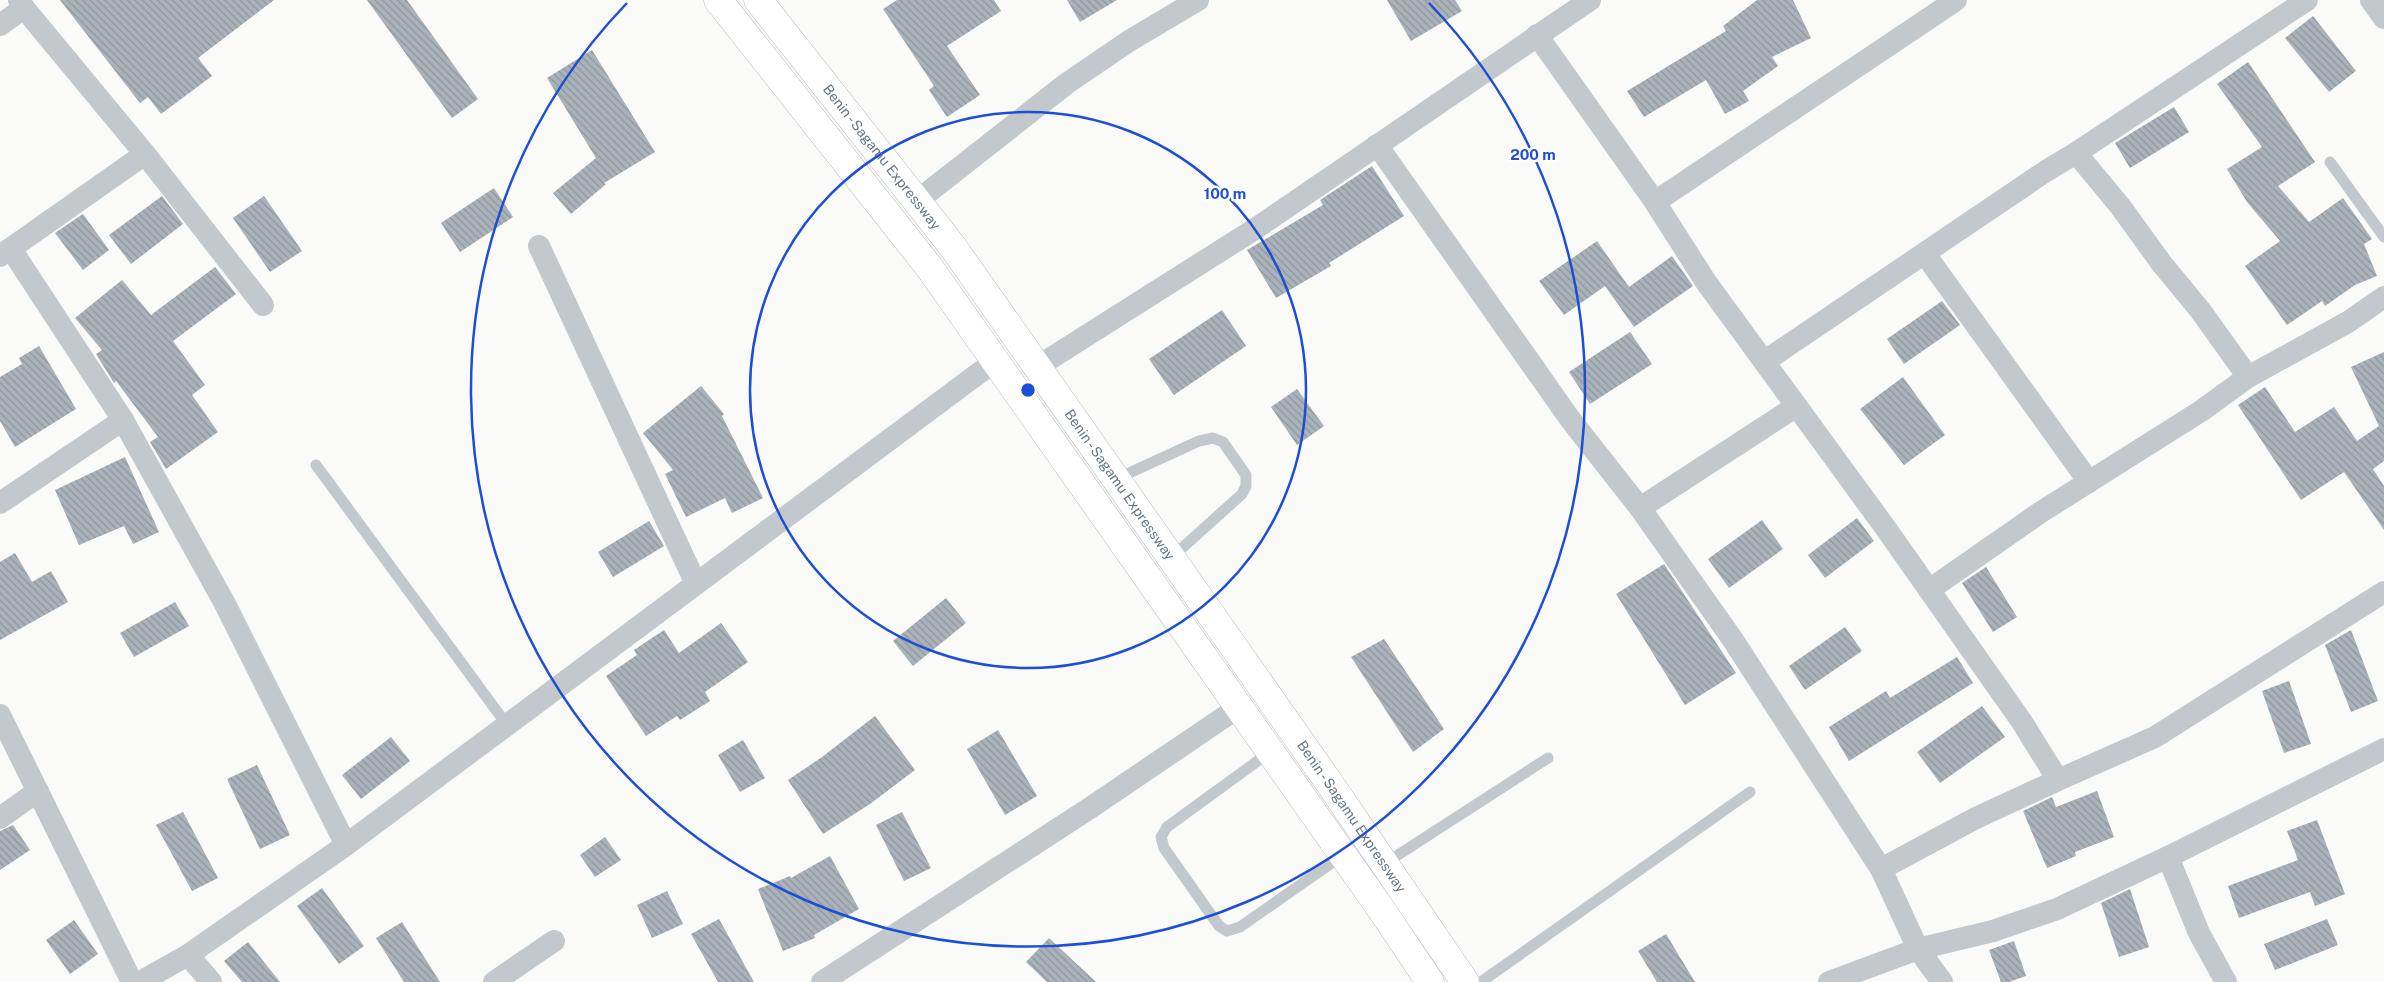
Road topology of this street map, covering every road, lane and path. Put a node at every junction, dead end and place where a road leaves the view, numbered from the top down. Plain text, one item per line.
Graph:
1 (718, 0) edge
2 (758, 0) edge
3 (1198, 0) edge
4 (1590, 0) edge
5 (1956, 0) edge
6 (2306, 0) edge
7 (2371, 0) edge
8 (21, 4) edge
9 (2384, 18) edge
10 (0, 25) edge
11 (1537, 35) junction
12 (1377, 145) junction
13 (2076, 153) junction
14 (145, 154) junction
15 (2330, 162) dead end
16 (917, 201) junction
17 (1655, 202) junction
18 (2384, 237) edge
19 (539, 246) dead end
20 (6, 253) edge
21 (1925, 254) junction
22 (2384, 297) edge
23 (263, 305) dead end
24 (1765, 360) junction
25 (995, 361) junction
26 (1037, 367) junction
27 (2248, 376) junction
28 (1795, 407) junction
29 (123, 420) junction
30 (316, 465) dead end
31 (1116, 479) junction
32 (2089, 482) junction
33 (0, 502) edge
34 (1640, 508) junction
35 (1172, 558) junction
36 (696, 584) junction
37 (1929, 590) junction
38 (2384, 592) edge
39 (1239, 707) junction
40 (0, 715) edge
41 (507, 725) junction
42 (2384, 748) edge
43 (1270, 752) junction
44 (1548, 758) dead end
45 (2058, 780) junction
46 (38, 791) junction
47 (1750, 792) dead end
48 (0, 818) edge
49 (346, 845) junction
50 (1343, 855) junction
51 (2168, 857) junction
52 (1384, 864) junction
53 (1881, 868) junction
54 (554, 941) dead end
55 (1918, 949) junction
56 (188, 955) junction
57 (132, 982) edge
58 (140, 982) edge
59 (211, 982) edge
60 (494, 982) edge
61 (822, 982) edge
62 (1430, 982) edge
63 (1465, 982) edge
64 (1481, 982) edge
65 (1829, 982) edge
66 (1942, 982) edge
67 (2226, 982) edge

1 - 25 highway
2 - 16 highway, Benin - Sagamu Expressway
3 - 16 street
4 - 11 street
5 - 17 street
6 - 13 street
7 - 9 street
8 - 10 street
8 - 14 street
11 - 12 street
11 - 17 street
12 - 26 street
12 - 34 street
13 - 21 street
13 - 27 street
14 - 20 street
14 - 23 street
15 - 18 lane
16 - 26 highway, Benin - Sagamu Expressway
17 - 24 street
19 - 36 street
20 - 29 street
21 - 24 street
21 - 32 street
22 - 27 street
24 - 28 street
25 - 36 street
25 - 39 highway
26 - 31 highway, Benin - Sagamu Expressway
27 - 32 street
28 - 34 street
28 - 37 street
29 - 33 street
29 - 49 street
30 - 41 lane
31 - 35 highway, Benin - Sagamu Expressway
31 - 35 lane
32 - 37 street
34 - 53 street
35 - 52 highway, Benin - Sagamu Expressway
36 - 41 street
37 - 45 street
38 - 45 street
39 - 43 highway
39 - 61 street
40 - 46 street
41 - 49 street
42 - 51 street
43 - 50 highway
43 - 50 lane
44 - 52 lane
45 - 53 street
46 - 48 street
46 - 57 street
47 - 64 lane
49 - 56 street
50 - 62 highway
51 - 55 street
51 - 67 street
52 - 63 highway, Benin - Sagamu Expressway
53 - 55 street
54 - 60 street
55 - 65 street
55 - 66 street
56 - 58 street
56 - 59 street

